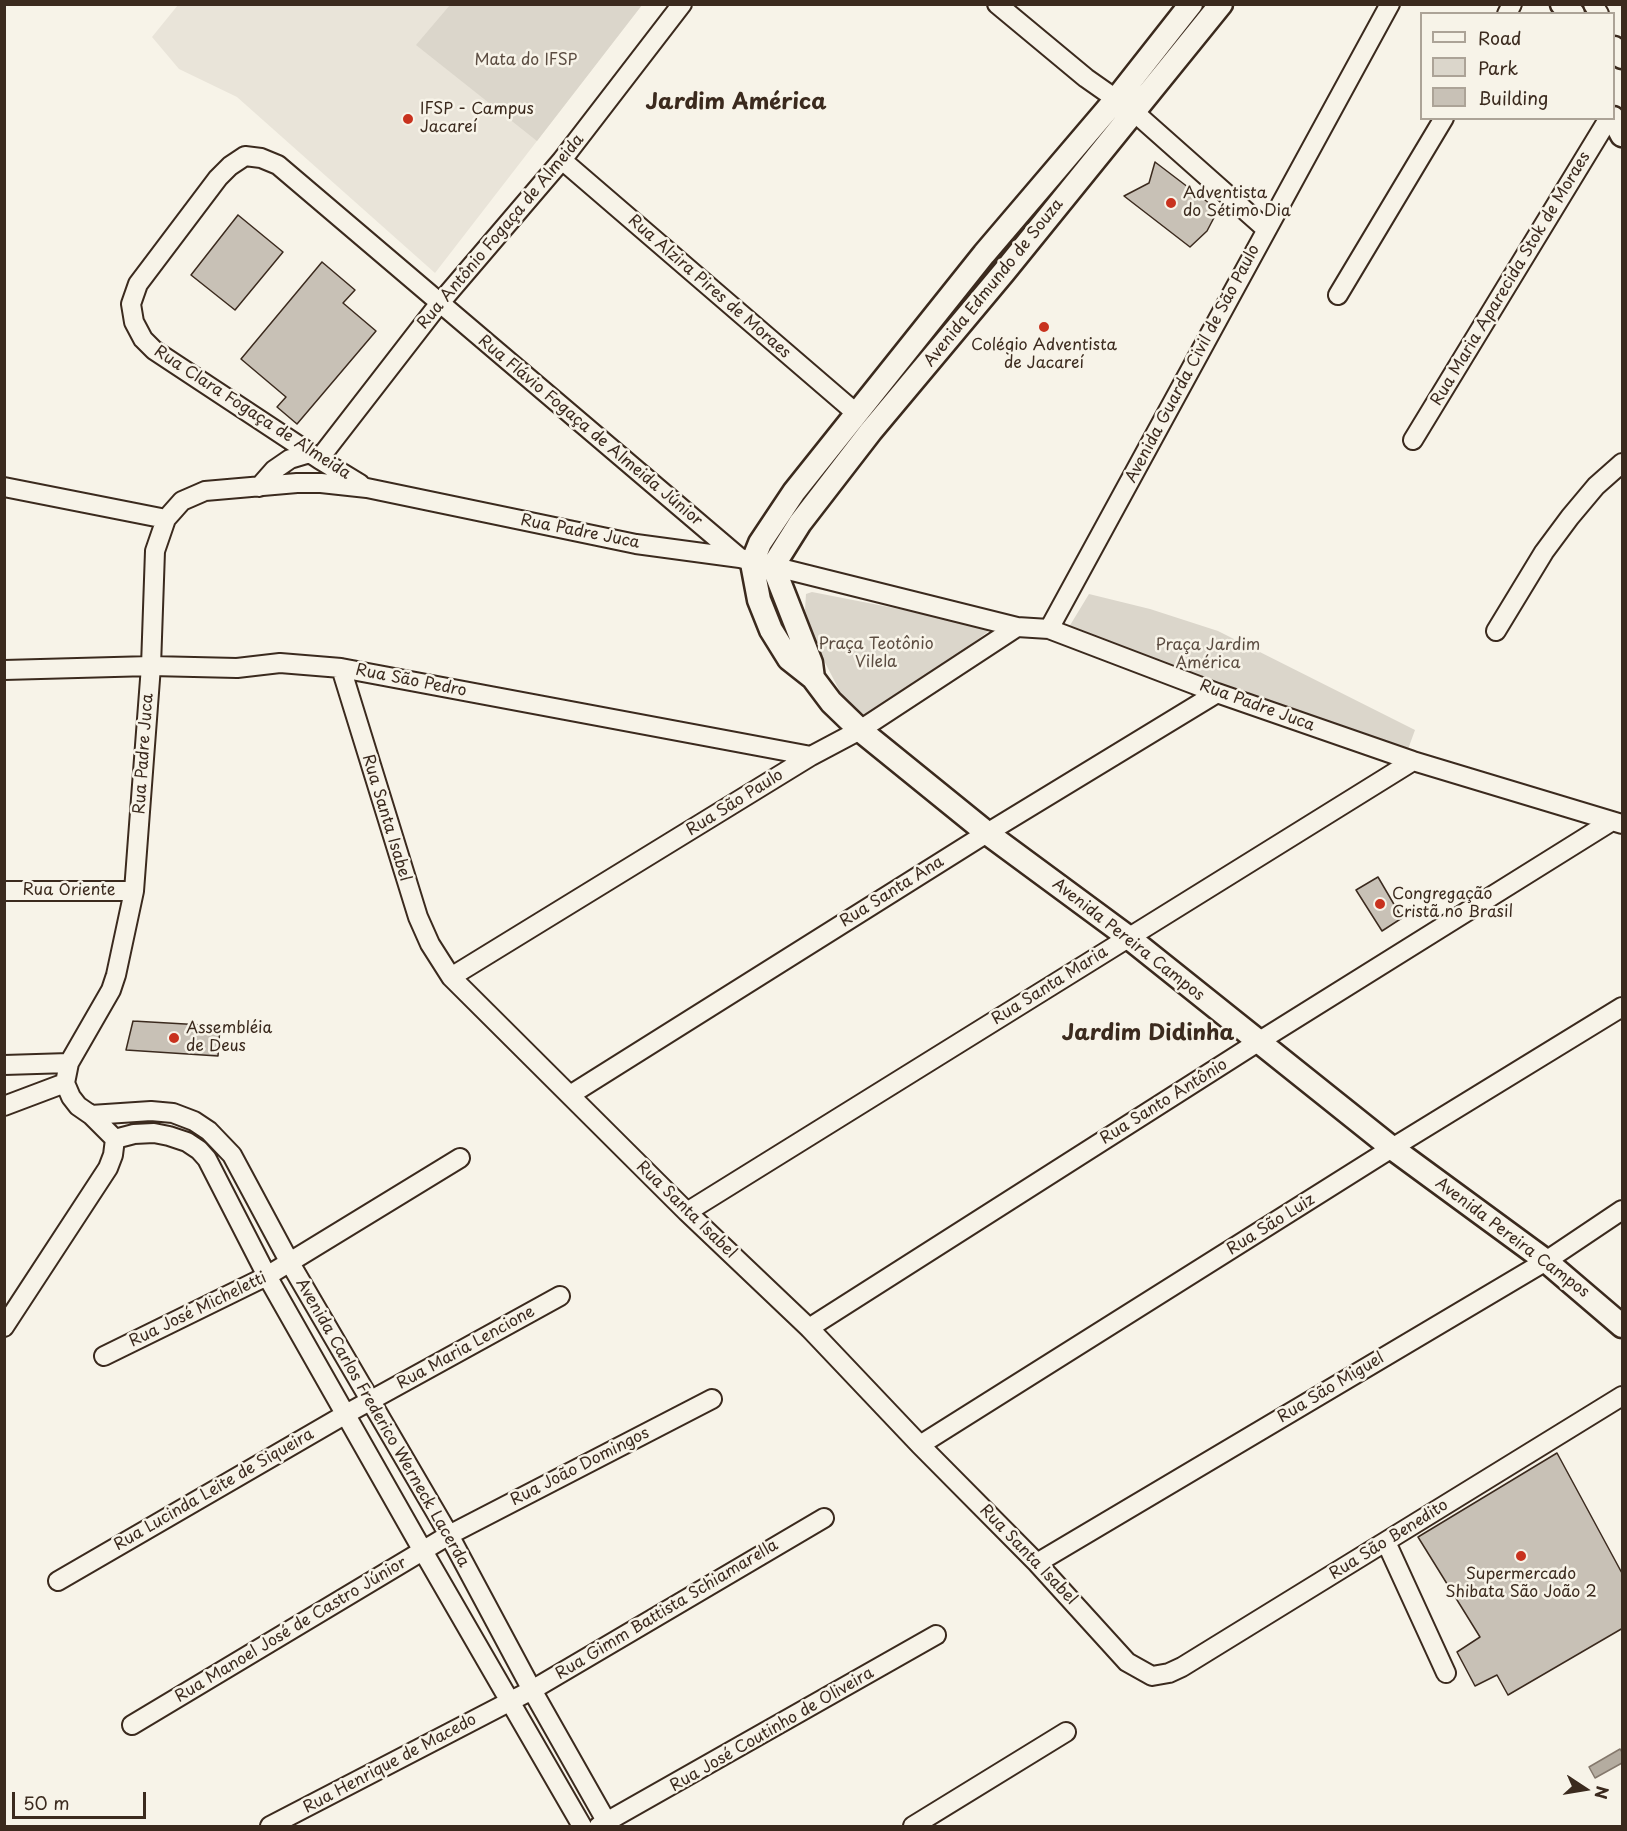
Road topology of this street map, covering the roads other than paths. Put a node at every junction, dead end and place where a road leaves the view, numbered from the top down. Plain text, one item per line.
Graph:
1 (682, 4) edge
2 (997, 4) edge
3 (1191, 4) edge
4 (1221, 4) edge
5 (1390, 4) edge
6 (1125, 104) junction
7 (1443, 120) edge
8 (1610, 120) edge
9 (1612, 120) edge
10 (1623, 135) edge
11 (562, 160) junction
12 (1266, 229) junction
13 (1338, 295) dead end
14 (439, 304) junction
15 (856, 413) junction
16 (1413, 440) dead end
17 (315, 456) junction
18 (1623, 463) edge
19 (4, 487) edge
20 (259, 487) junction
21 (367, 488) junction
22 (166, 519) junction
23 (755, 562) junction
24 (1017, 627) junction
25 (1049, 629) junction
26 (1496, 631) dead end
27 (151, 666) junction
28 (341, 668) junction
29 (4, 670) edge
30 (1217, 693) junction
31 (860, 730) junction
32 (811, 756) junction
33 (1413, 761) junction
34 (1617, 823) edge
35 (987, 832) junction
36 (4, 891) edge
37 (134, 891) junction
38 (1128, 937) junction
39 (451, 977) junction
40 (1623, 1007) edge
41 (1258, 1042) junction
42 (69, 1063) junction
43 (4, 1065) edge
44 (65, 1083) junction
45 (570, 1095) junction
46 (4, 1106) edge
47 (91, 1115) junction
48 (115, 1139) junction
49 (1392, 1148) junction
50 (460, 1158) dead end
51 (1623, 1210) edge
52 (687, 1212) junction
53 (1546, 1261) junction
54 (290, 1263) junction
55 (267, 1276) junction
56 (560, 1296) dead end
57 (1623, 1326) edge
58 (4, 1327) edge
59 (809, 1328) junction
60 (104, 1356) dead end
61 (1623, 1396) edge
62 (712, 1399) dead end
63 (371, 1401) junction
64 (346, 1414) junction
65 (921, 1445) junction
66 (824, 1518) dead end
67 (449, 1535) junction
68 (1386, 1542) junction
69 (423, 1551) junction
70 (1037, 1563) junction
71 (58, 1581) dead end
72 (936, 1635) dead end
73 (1446, 1673) dead end
74 (1152, 1676) joint
75 (531, 1690) junction
76 (510, 1702) junction
77 (132, 1725) dead end
78 (1066, 1732) dead end
79 (605, 1825) edge
80 (270, 1827) edge
81 (582, 1827) edge
82 (913, 1827) edge

1 - 11 street, Rua Antônio Fogaça de Almeida
2 - 6 street
3 - 6 main road, Avenida Edmundo de Souza
4 - 6 main road, Avenida Edmundo de Souza
5 - 12 street, Avenida Guarda Civil de São Paulo
6 - 12 street
6 - 15 main road, Avenida Edmundo de Souza
6 - 23 main road, Avenida Edmundo de Souza
7 - 13 street
8 - 16 street, Rua Maria Aparecida Stok de Moraes
9 - 10 main road
11 - 14 street, Rua Antônio Fogaça de Almeida
11 - 15 street, Rua Alzira Pires de Moraes
12 - 25 street, Avenida Guarda Civil de São Paulo
14 - 17 street, Rua Antônio Fogaça de Almeida
14 - 17 street, Rua Clara Fogaça de Almeida
14 - 23 street, Rua Flávio Fogaça de Almeida Júnior
15 - 23 main road, Avenida Edmundo de Souza
17 - 20 street
17 - 21 street, Rua Clara Fogaça de Almeida
18 - 26 street
19 - 22 street
20 - 21 street, Rua Padre Juca
20 - 22 street, Rua Padre Juca
21 - 23 street, Rua Padre Juca
22 - 27 street, Rua Padre Juca
23 - 24 street, Rua Padre Juca
23 - 31 main road, Avenida Pereira Campos
24 - 25 street, Rua Padre Juca
24 - 31 street, Rua São Paulo
25 - 30 street, Rua Padre Juca
27 - 28 street, Rua São Pedro
27 - 29 street, Rua São Pedro
27 - 37 street, Rua Padre Juca
28 - 32 street, Rua São Pedro
28 - 39 street, Rua Santa Isabel
30 - 33 street, Rua Padre Juca
30 - 35 street, Rua Santa Ana
31 - 32 street, Rua São Paulo
31 - 35 main road, Avenida Pereira Campos
32 - 39 street, Rua São Paulo
33 - 34 street, Rua Padre Juca
33 - 38 street, Rua Santa Maria
34 - 41 street, Rua Santo Antônio
35 - 38 main road, Avenida Pereira Campos
35 - 45 street, Rua Santa Ana
36 - 37 street, Rua Oriente
37 - 42 street, Rua Padre Juca
38 - 41 main road, Avenida Pereira Campos
38 - 52 street, Rua Santa Maria
39 - 45 street, Rua Santa Isabel
40 - 49 street, Rua São Luiz
41 - 49 main road, Avenida Pereira Campos
41 - 59 street, Rua Santo Antônio
42 - 43 street
42 - 44 street, Rua Padre Juca
44 - 46 street
44 - 47 street
45 - 52 street, Rua Santa Isabel
47 - 48 street
47 - 54 street, Avenida Carlos Frederico Werneck Lacerda
48 - 55 street, Avenida Carlos Frederico Werneck Lacerda
48 - 58 street
49 - 53 main road, Avenida Pereira Campos
49 - 65 street, Rua São Luiz
50 - 54 street, Rua José Micheletti
51 - 53 street, Rua São Miguel
52 - 59 street, Rua Santa Isabel
53 - 57 main road, Avenida Pereira Campos
53 - 70 street, Rua São Miguel
54 - 55 street, Rua José Micheletti
54 - 63 street, Avenida Carlos Frederico Werneck Lacerda
55 - 60 street, Rua José Micheletti
55 - 64 street, Avenida Carlos Frederico Werneck Lacerda
56 - 63 street, Rua Maria Lencione
59 - 65 street, Rua Santa Isabel
61 - 68 street, Rua São Benedito
62 - 67 street, Rua João Domingos
63 - 64 street, Rua Lucinda Leite de Siqueira
63 - 67 street, Avenida Carlos Frederico Werneck Lacerda
64 - 69 street, Avenida Carlos Frederico Werneck Lacerda
64 - 71 street, Rua Lucinda Leite de Siqueira
65 - 70 street, Rua Santa Isabel
66 - 75 street, Rua Gimm Battista Schiamarella
67 - 69 street, Rua Manoel José de Castro Júnior
67 - 75 street, Avenida Carlos Frederico Werneck Lacerda
68 - 73 street
68 - 74 street, Rua São Benedito
69 - 76 street, Avenida Carlos Frederico Werneck Lacerda
69 - 77 street, Rua Manoel José de Castro Júnior
70 - 74 street, Rua Santa Isabel
72 - 79 street, Rua José Coutinho de Oliveira
75 - 76 street, Rua Gimm Battista Schiamarella
75 - 79 street, Avenida Carlos Frederico Werneck Lacerda
76 - 80 street, Rua Henrique de Macedo
76 - 81 street, Avenida Carlos Frederico Werneck Lacerda
78 - 82 street

